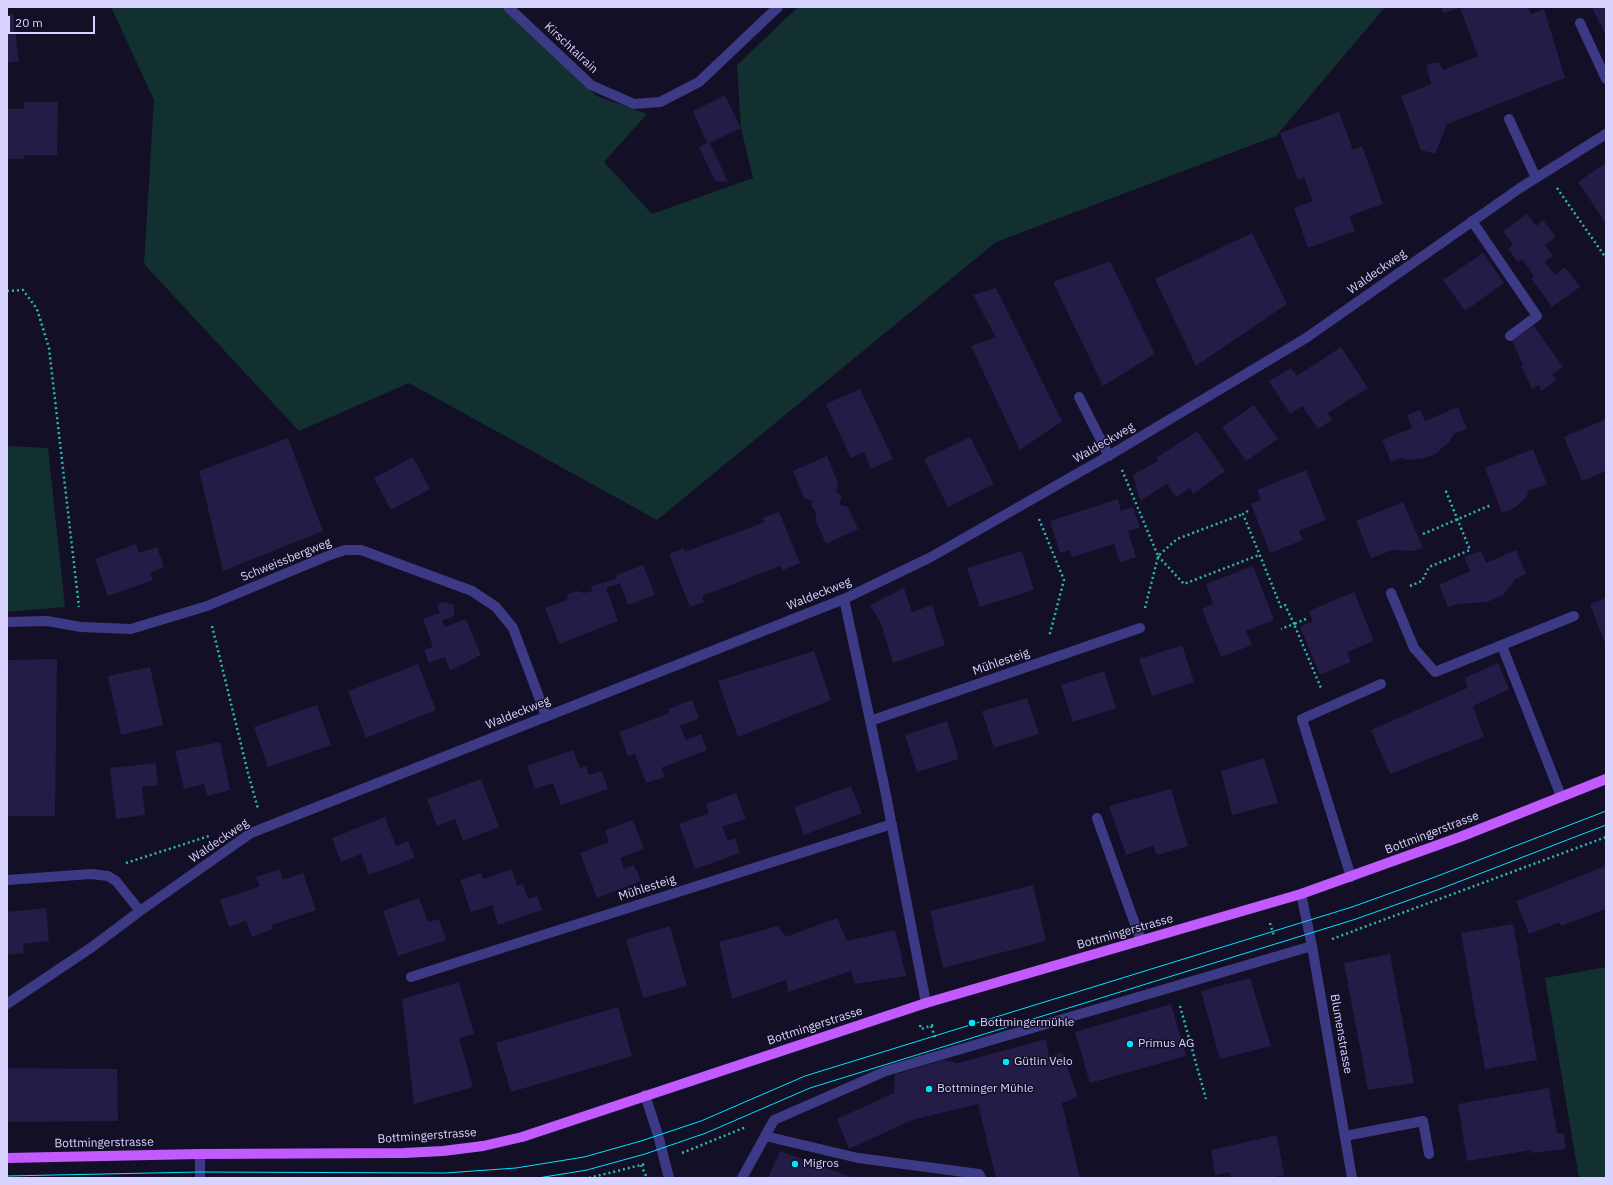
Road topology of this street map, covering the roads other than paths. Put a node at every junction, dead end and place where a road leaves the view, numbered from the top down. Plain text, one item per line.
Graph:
1 (508, 7) edge
2 (778, 7) edge
3 (1580, 23) dead end
4 (1606, 78) edge
5 (1509, 119) dead end
6 (1606, 134) edge
7 (1536, 178) junction
8 (1472, 221) junction
9 (1510, 336) dead end
10 (1079, 397) dead end
11 (1112, 454) junction
12 (1391, 593) road end
13 (844, 599) junction
14 (1574, 616) dead end
15 (7, 622) edge
16 (1140, 628) road end
17 (1502, 646) junction
18 (1381, 684) dead end
19 (546, 716) junction
20 (870, 721) junction
21 (1606, 779) edge
22 (1561, 796) junction
23 (1097, 818) dead end
24 (892, 824) junction
25 (1351, 877) junction
26 (7, 880) edge
27 (1301, 894) junction
28 (140, 911) junction
29 (1141, 941) junction
30 (1312, 946) junction
31 (411, 977) dead end
32 (926, 1003) junction
33 (7, 1004) edge
34 (645, 1095) junction
35 (765, 1136) junction
36 (1345, 1136) junction
37 (200, 1154) junction
38 (1429, 1154) dead end
39 (7, 1158) edge
40 (200, 1178) edge
41 (669, 1178) edge
42 (742, 1178) edge
43 (981, 1178) edge
44 (1352, 1178) edge

1 - 2 street, Kirschtalrain
3 - 4 street
5 - 7 street
6 - 7 street, Waldeckweg
7 - 8 street, Waldeckweg
8 - 9 street
8 - 11 street, Waldeckweg
10 - 11 street
11 - 13 street, Waldeckweg
12 - 17 street
13 - 19 street, Waldeckweg
13 - 20 street
14 - 17 street
15 - 19 street, Schweissbergweg
16 - 20 street, Mühlesteig
17 - 22 street
18 - 25 street
19 - 28 street, Waldeckweg
20 - 24 street
21 - 22 main road, Bottmingerstrasse
22 - 25 main road, Bottmingerstrasse
23 - 29 street
24 - 31 street, Mühlesteig
24 - 32 street
25 - 27 main road, Bottmingerstrasse
26 - 28 street
27 - 29 main road, Bottmingerstrasse
27 - 30 street, Blumenstrasse
28 - 33 street, Waldeckweg
29 - 32 main road, Bottmingerstrasse
30 - 35 street
30 - 36 street, Blumenstrasse
32 - 34 main road, Bottmingerstrasse
34 - 37 main road, Bottmingerstrasse
34 - 41 street
35 - 42 street
35 - 43 street
36 - 38 street
36 - 44 street, Blumenstrasse
37 - 39 main road, Bottmingerstrasse
37 - 40 street

